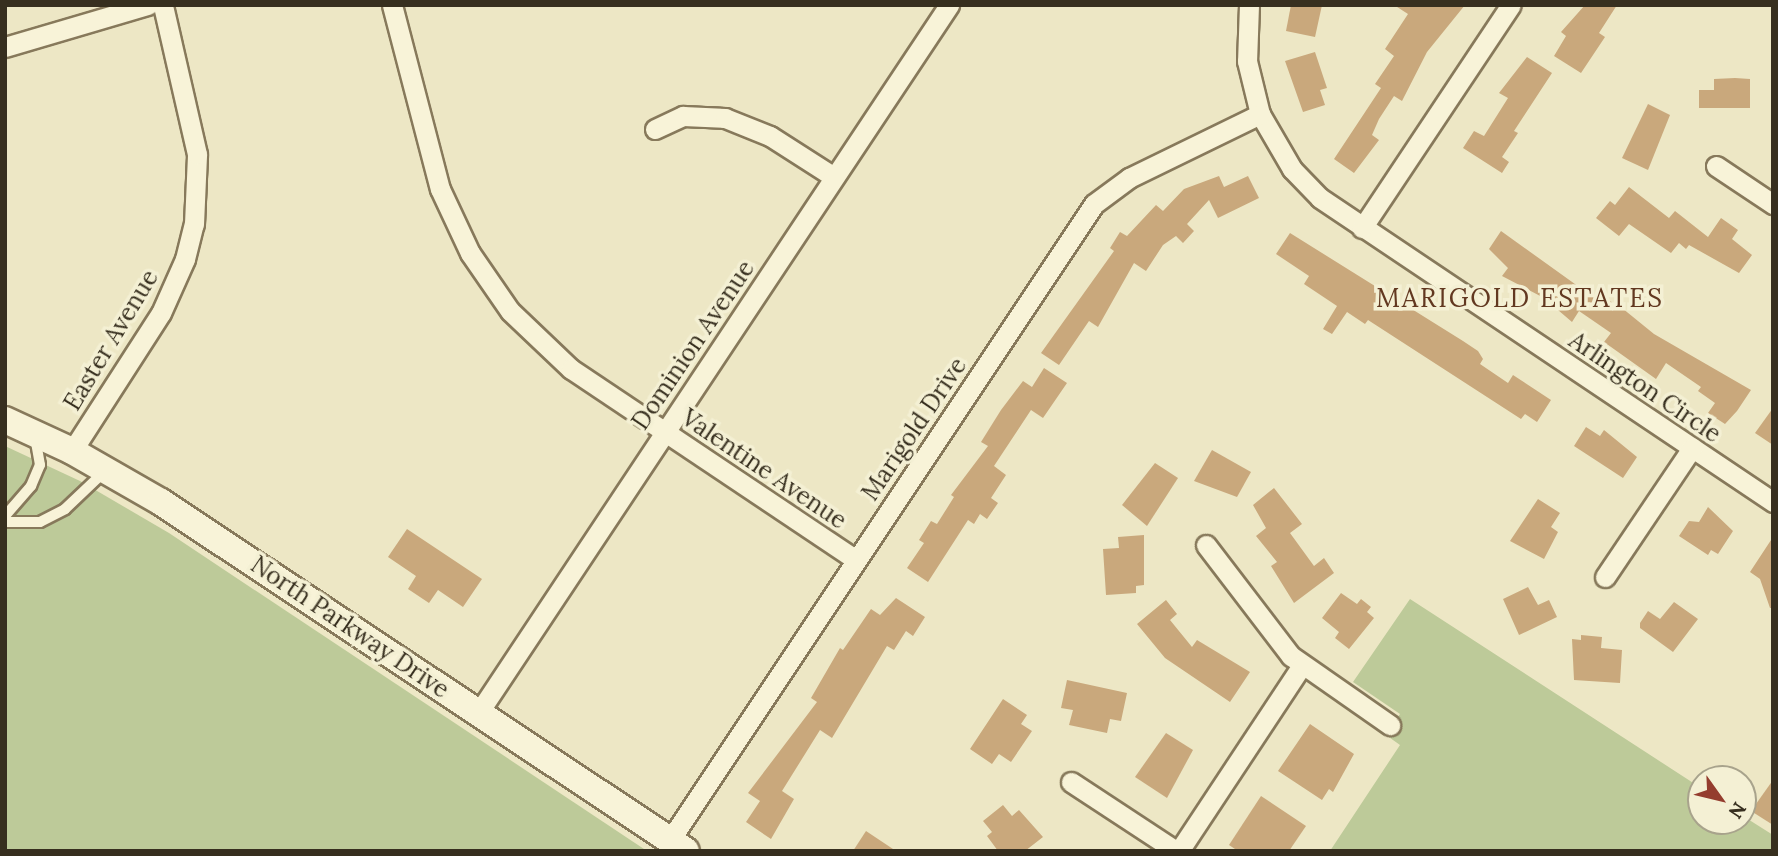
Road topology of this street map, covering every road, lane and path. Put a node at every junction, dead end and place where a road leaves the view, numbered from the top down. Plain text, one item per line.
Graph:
1 (148, 5) edge
2 (163, 5) edge
3 (392, 5) edge
4 (949, 5) edge
5 (1249, 5) edge
6 (1511, 5) edge
7 (5, 47) edge
8 (1260, 114) junction
9 (655, 129) dead end
10 (1716, 166) dead end
11 (834, 177) junction
12 (1773, 204) edge
13 (1362, 228) junction
14 (5, 420) edge
15 (32, 432) junction
16 (665, 432) junction
17 (1692, 448) junction
18 (72, 451) junction
19 (106, 469) junction
20 (1773, 502) edge
21 (5, 516) edge
22 (5, 522) edge
23 (1206, 545) dead end
24 (856, 560) junction
25 (1605, 577) dead end
26 (1302, 666) junction
27 (479, 712) junction
28 (1390, 725) dead end
29 (1071, 782) dead end
30 (678, 845) edge
31 (1177, 851) edge

1 - 7 street
2 - 18 street, Easter Avenue
3 - 16 street, Valentine Avenue
4 - 11 street, Dominion Avenue
5 - 8 street, Arlington Circle
6 - 13 street
8 - 13 street, Arlington Circle
8 - 24 street, Marigold Drive
9 - 11 street
10 - 12 street
11 - 16 street, Dominion Avenue
13 - 17 street, Arlington Circle
14 - 15 main road, North Parkway Drive
15 - 18 main road, North Parkway Drive
15 - 21 lane
16 - 24 street, Valentine Avenue
16 - 27 street, Dominion Avenue
17 - 20 street, Arlington Circle
17 - 25 street
18 - 19 main road, North Parkway Drive
19 - 22 lane
19 - 27 main road, North Parkway Drive
23 - 26 street
24 - 30 street, Marigold Drive
26 - 28 street
26 - 31 street
27 - 30 main road, North Parkway Drive
29 - 31 street

